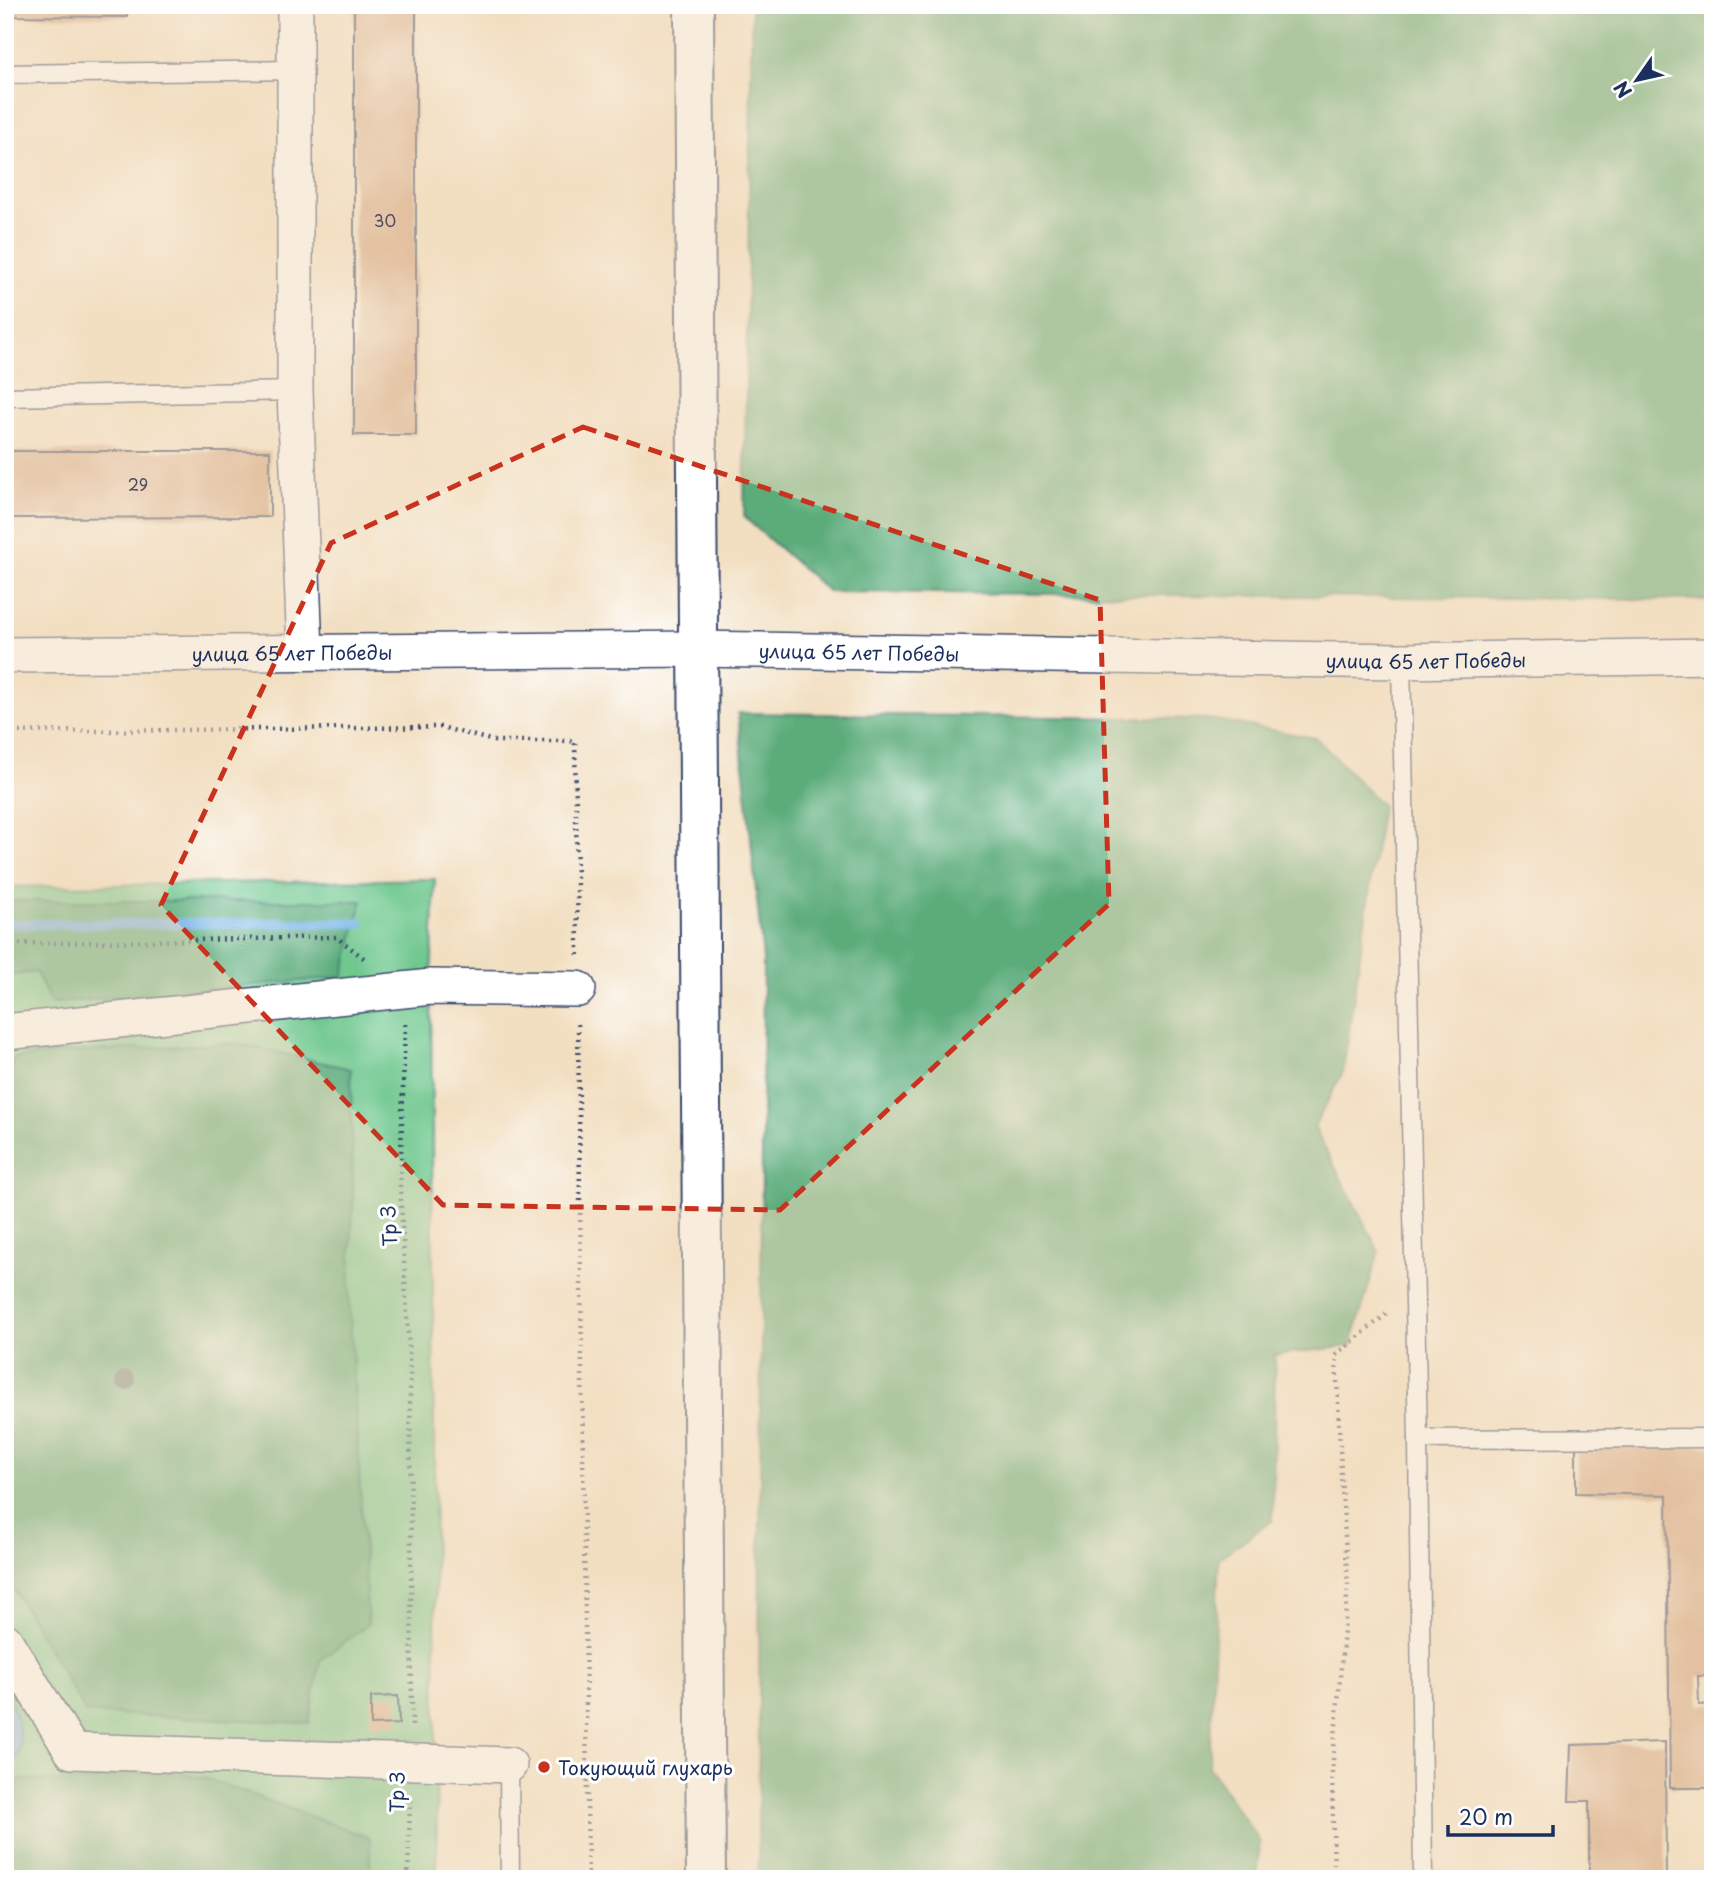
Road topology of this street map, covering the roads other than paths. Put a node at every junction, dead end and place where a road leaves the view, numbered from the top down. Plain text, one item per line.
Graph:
1 (295, 5) edge
2 (694, 5) edge
3 (295, 70) junction
4 (5, 74) edge
5 (295, 391) junction
6 (5, 397) edge
7 (696, 649) junction
8 (305, 652) junction
9 (5, 655) edge
10 (1713, 656) edge
11 (1401, 661) junction
12 (578, 989) road end
13 (5, 1032) edge
14 (1713, 1438) edge
15 (1418, 1439) junction
16 (5, 1641) edge
17 (509, 1765) joint
18 (510, 1879) edge
19 (705, 1879) edge
20 (1423, 1879) edge

1 - 3 street
2 - 7 street
3 - 4 lane
3 - 5 street
5 - 6 lane
5 - 8 street
7 - 8 street, улица 65 лет Победы
7 - 11 street, улица 65 лет Победы
7 - 19 street
8 - 9 street, улица 65 лет Победы
10 - 11 street, улица 65 лет Победы
11 - 15 lane
12 - 13 street
14 - 15 lane
15 - 20 lane
16 - 17 street
17 - 18 lane

